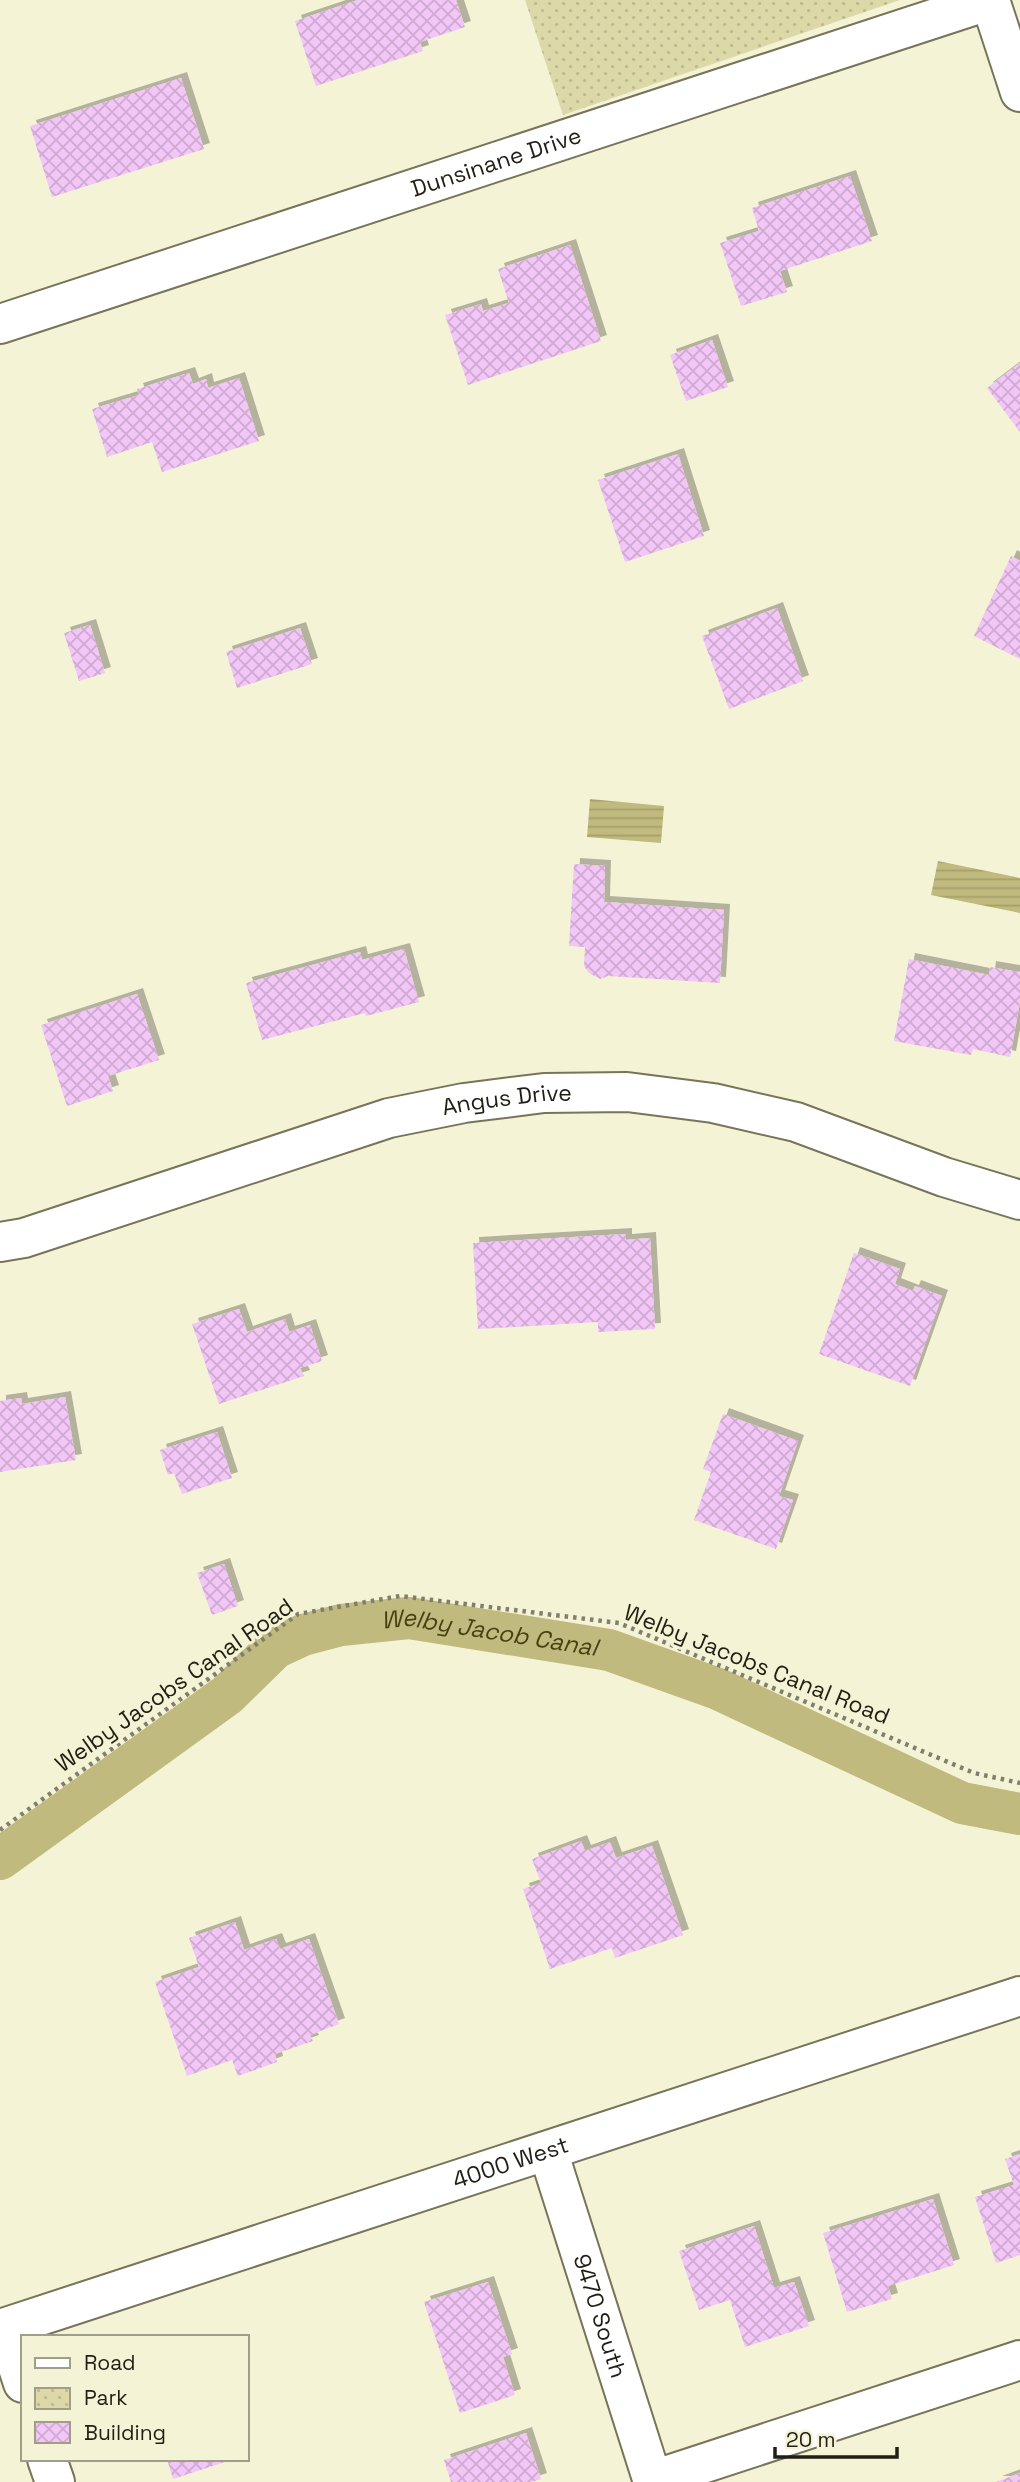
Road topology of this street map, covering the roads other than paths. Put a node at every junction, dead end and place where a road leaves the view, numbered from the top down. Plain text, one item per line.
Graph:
1 (991, 0) edge
2 (1020, 92) edge
3 (0, 324) edge
4 (1020, 1199) edge
5 (0, 1242) edge
6 (1020, 1996) edge
7 (548, 2151) junction
8 (3, 2329) edge
9 (1020, 2360) edge
10 (21, 2378) edge
11 (48, 2461) edge
12 (653, 2481) edge
13 (55, 2482) edge

1 - 2 street
1 - 3 street, Dunsinane Drive
4 - 5 street, Angus Drive
6 - 7 street, 4000 West
7 - 8 street, 4000 West
7 - 12 street, 9470 South
8 - 10 street
9 - 12 street
11 - 13 street

